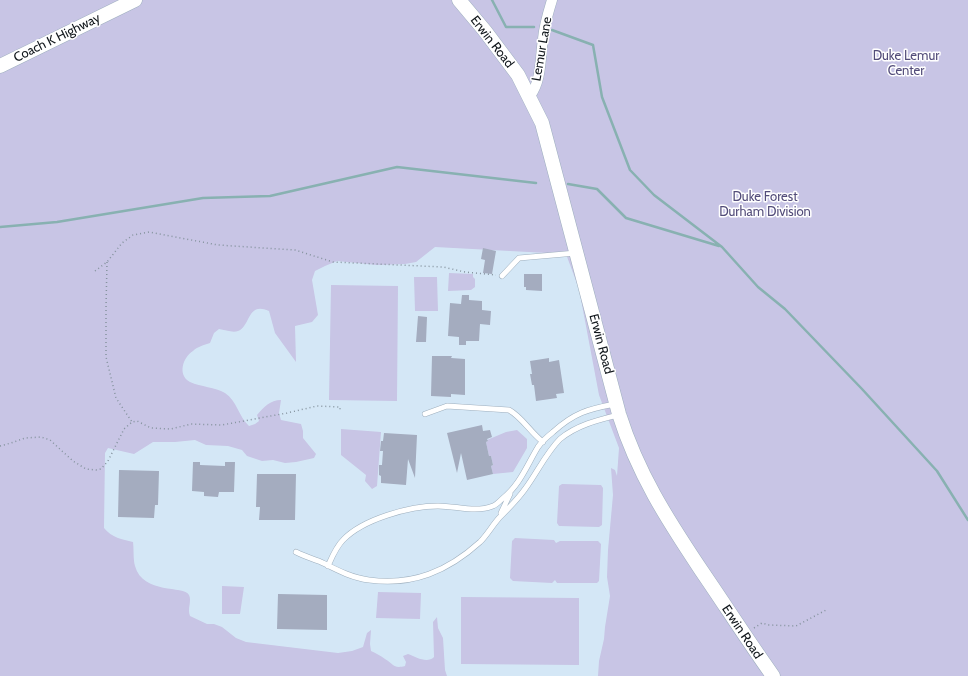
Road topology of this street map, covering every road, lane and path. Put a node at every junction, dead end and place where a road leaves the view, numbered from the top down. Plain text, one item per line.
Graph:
1 (135, 0) edge
2 (459, 0) edge
3 (552, 0) edge
4 (0, 66) edge
5 (530, 96) junction
6 (577, 253) junction
7 (108, 262) junction
8 (95, 271) dead end
9 (502, 276) joint
10 (618, 409) junction
11 (340, 410) dead end
12 (425, 414) dead end
13 (132, 422) junction
14 (543, 442) junction
15 (0, 446) edge
16 (511, 492) junction
17 (498, 520) junction
18 (296, 552) dead end
19 (328, 566) junction
20 (828, 609) dead end
21 (743, 633) junction
22 (773, 676) edge

1 - 4 main road, Coach K Highway
2 - 5 main road, Erwin Road
3 - 5 street, Lemur Lane
5 - 6 main road, Erwin Road
6 - 9 lane
6 - 10 main road, Erwin Road
7 - 8 path
7 - 9 path
7 - 13 path
10 - 14 lane
10 - 17 lane
10 - 21 main road, Erwin Road
11 - 13 path
12 - 14 lane
13 - 15 path
14 - 16 lane
16 - 17 lane
16 - 19 lane
17 - 19 lane
18 - 19 lane
20 - 21 path
21 - 22 main road, Erwin Road

